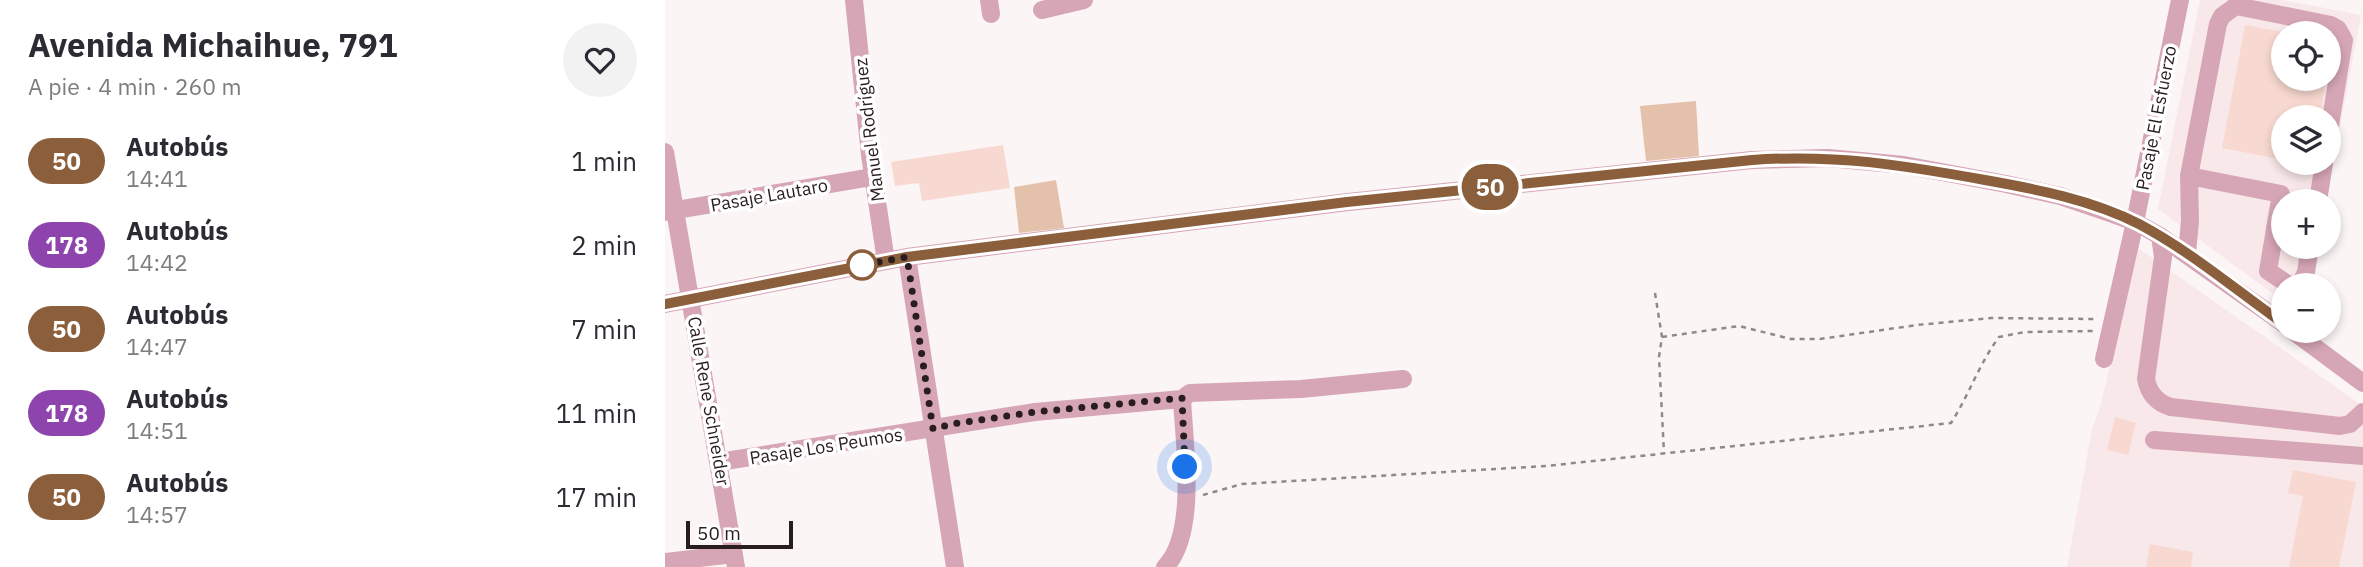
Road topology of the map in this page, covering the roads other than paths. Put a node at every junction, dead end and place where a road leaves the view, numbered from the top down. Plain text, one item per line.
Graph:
1 (854, 0) edge
2 (1084, 0) edge
3 (2180, 0) edge
4 (1042, 10) dead end
5 (2333, 105) edge
6 (665, 152) edge
7 (2189, 176) junction
8 (872, 177) junction
9 (670, 212) edge
10 (2136, 222) junction
11 (2160, 236) junction
12 (2187, 253) junction
13 (907, 257) junction
14 (886, 261) junction
15 (2271, 273) edge
16 (691, 299) junction
17 (665, 304) edge
18 (2271, 314) edge
19 (2309, 343) edge
20 (2104, 359) dead end
21 (1403, 379) dead end
22 (2363, 383) edge
23 (1182, 398) junction
24 (2363, 412) edge
25 (933, 429) junction
26 (2154, 440) dead end
27 (2363, 456) edge
28 (719, 462) junction
29 (735, 560) edge
30 (665, 562) edge
31 (955, 567) edge
32 (1165, 567) edge

1 - 8 street, Manuel Rodríguez
2 - 4 street
3 - 10 street, Pasaje El Esfuerzo
5 - 7 street
6 - 9 street, Calle Rene Schneider
7 - 12 street
7 - 15 street
8 - 9 street, Pasaje Lautaro
8 - 14 street, Manuel Rodríguez
9 - 16 street, Calle Rene Schneider
10 - 11 street
10 - 13 street
10 - 20 street, Pasaje El Esfuerzo
11 - 12 street
11 - 24 street
12 - 18 street
13 - 14 street
13 - 25 street
14 - 16 street
16 - 17 street
16 - 28 street, Calle Rene Schneider
19 - 22 street
21 - 23 street, Pasaje Los Peumos
23 - 25 street, Pasaje Los Peumos
23 - 32 street
25 - 28 street, Pasaje Los Peumos
25 - 31 street
26 - 27 street
28 - 29 street, Calle Rene Schneider
29 - 30 street

